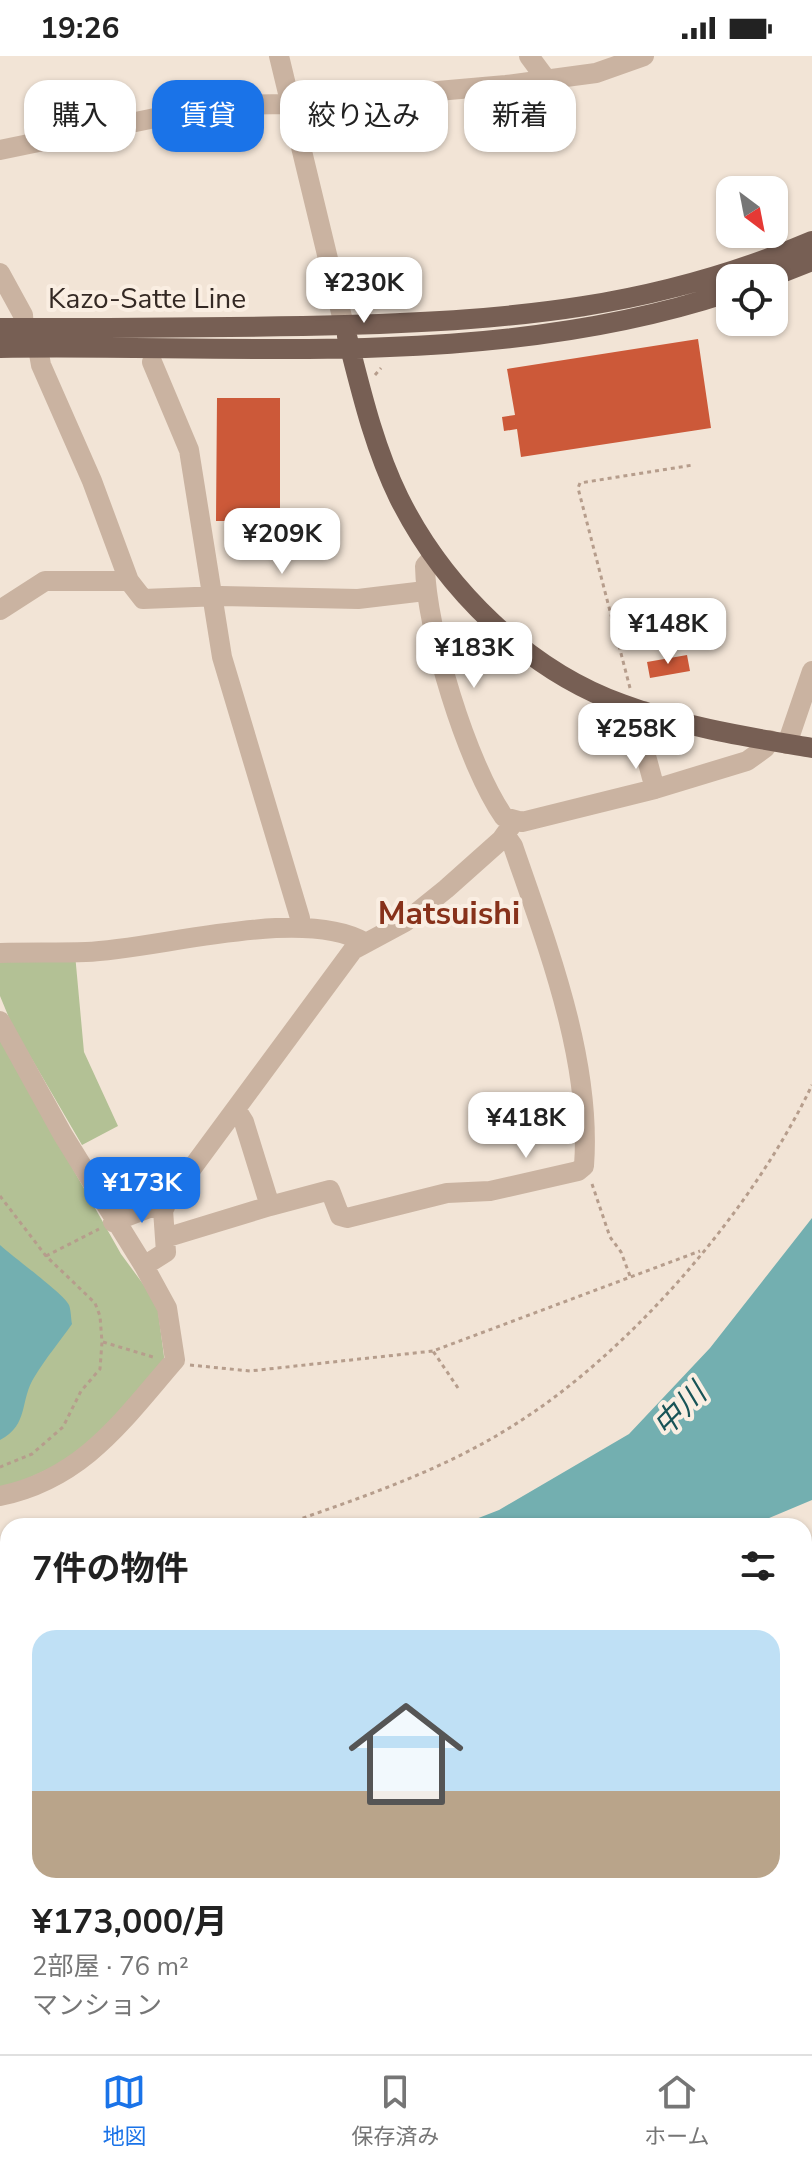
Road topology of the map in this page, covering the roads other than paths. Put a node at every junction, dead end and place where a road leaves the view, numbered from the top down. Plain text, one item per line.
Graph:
1 (279, 56) edge
2 (529, 56) edge
3 (644, 56) edge
4 (546, 79) junction
5 (284, 80) edge
6 (448, 89) edge
7 (280, 104) edge
8 (0, 150) edge
9 (302, 152) edge
10 (812, 241) edge
11 (812, 261) edge
12 (788, 270) edge
13 (0, 273) edge
14 (716, 297) edge
15 (344, 325) junction
16 (0, 328) edge
17 (24, 328) junction
18 (0, 348) edge
19 (38, 348) junction
20 (350, 348) junction
21 (152, 362) dead end
22 (434, 556) junction
23 (129, 581) junction
24 (425, 591) junction
25 (213, 598) junction
26 (0, 610) edge
27 (812, 671) edge
28 (631, 701) junction
29 (778, 742) junction
30 (812, 748) edge
31 (655, 789) junction
32 (510, 829) junction
33 (300, 927) junction
34 (364, 942) junction
35 (0, 953) edge
36 (0, 1021) edge
37 (236, 1109) junction
38 (270, 1206) junction
39 (165, 1207) junction
40 (113, 1222) junction
41 (165, 1238) junction
42 (144, 1266) junction
43 (0, 1496) edge

1 - 5 street
2 - 4 street
3 - 4 street
4 - 6 street
7 - 8 street
9 - 15 street
10 - 15 main road, Kazo-Satte Line
11 - 12 main road
13 - 17 street
14 - 20 main road, Kazo-Satte Line
15 - 17 main road, Kazo-Satte Line
15 - 20 main road
16 - 17 main road, Kazo-Satte Line
18 - 19 main road, Kazo-Satte Line
19 - 20 main road, Kazo-Satte Line
19 - 23 street
20 - 22 main road
21 - 25 street
22 - 24 street
22 - 28 main road
23 - 25 street
23 - 26 street
24 - 25 street
24 - 32 street
25 - 33 street
27 - 29 street
28 - 29 main road
28 - 31 street
29 - 30 main road
29 - 31 street
31 - 32 street
32 - 34 street
32 - 38 street
33 - 34 street
33 - 35 street
34 - 37 street
36 - 40 street
37 - 38 street
37 - 39 street
38 - 41 street
39 - 40 street
39 - 41 street
40 - 42 street
41 - 42 street
42 - 43 street

